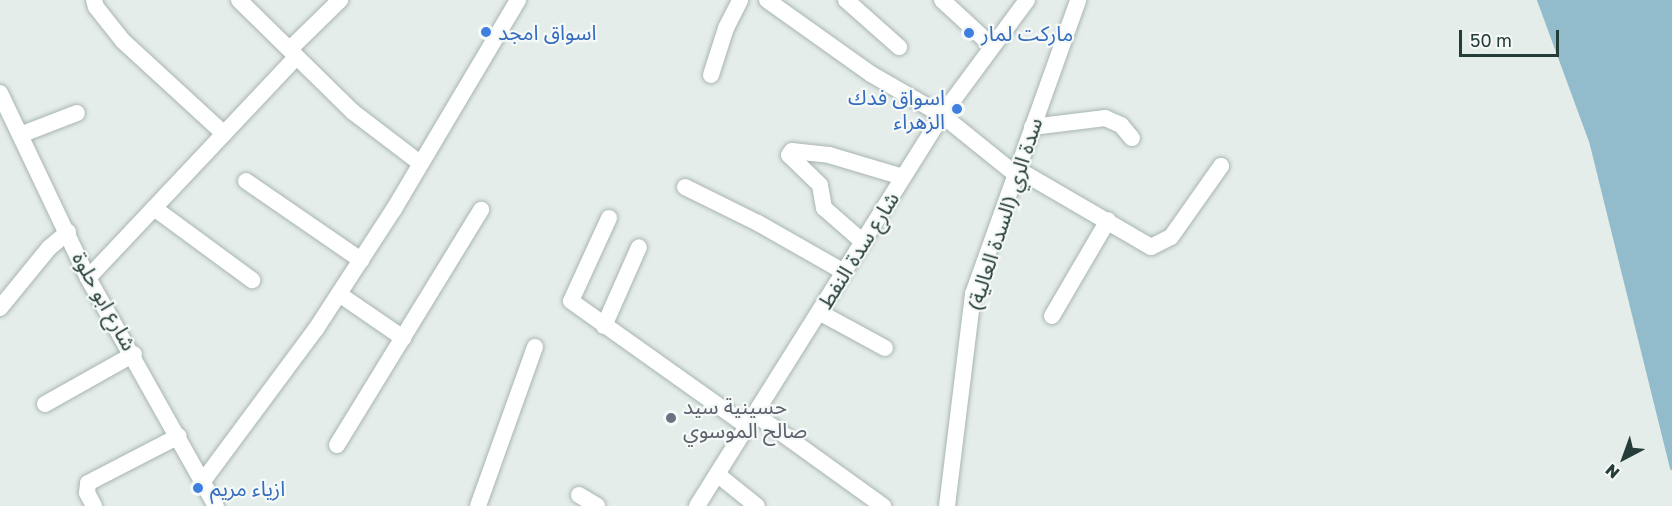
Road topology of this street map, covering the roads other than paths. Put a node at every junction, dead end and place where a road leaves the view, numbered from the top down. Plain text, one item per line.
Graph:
1 (94, 0) edge
2 (239, 0) edge
3 (340, 0) edge
4 (518, 0) edge
5 (740, 0) edge
6 (767, 0) edge
7 (846, 0) edge
8 (942, 0) edge
9 (1027, 0) edge
10 (1078, 0) edge
11 (991, 45) junction
12 (899, 47) dead end
13 (293, 53) junction
14 (711, 75) dead end
15 (0, 93) edge
16 (77, 112) dead end
17 (942, 115) junction
18 (1032, 128) junction
19 (224, 134) junction
20 (20, 135) junction
21 (1132, 138) dead end
22 (420, 163) junction
23 (1221, 166) dead end
24 (1016, 172) junction
25 (903, 177) junction
26 (246, 181) dead end
27 (685, 188) dead end
28 (154, 207) junction
29 (481, 210) dead end
30 (609, 218) dead end
31 (1108, 220) junction
32 (68, 232) junction
33 (863, 242) junction
34 (639, 247) dead end
35 (361, 260) junction
36 (844, 272) junction
37 (88, 278) junction
38 (252, 280) dead end
39 (339, 294) junction
40 (0, 308) edge
41 (819, 312) junction
42 (1052, 316) dead end
43 (604, 326) junction
44 (403, 338) junction
45 (535, 348) dead end
46 (885, 348) dead end
47 (134, 354) junction
48 (45, 404) dead end
49 (751, 420) junction
50 (178, 436) junction
51 (337, 445) dead end
52 (717, 474) junction
53 (203, 480) junction
54 (579, 495) dead end
55 (94, 506) edge
56 (216, 506) edge
57 (477, 506) edge
58 (597, 506) edge
59 (697, 506) edge
60 (757, 506) edge
61 (883, 506) edge
62 (947, 506) edge

1 - 19 street
2 - 13 street
3 - 13 street
4 - 22 street
5 - 14 street
6 - 17 street
7 - 12 street
8 - 11 street
9 - 11 street, شارع سدة النفط
10 - 18 street, سدة الري (السدة العالية)
11 - 17 street, شارع سدة النفط
13 - 19 street
13 - 22 street
15 - 20 street, شارع ابو حلوة
16 - 20 street
17 - 24 street
17 - 25 street, شارع سدة النفط
18 - 21 street
18 - 24 street, سدة الري (السدة العالية)
19 - 28 street
20 - 32 street, شارع ابو حلوة
22 - 35 street
23 - 31 street
24 - 31 street
24 - 62 street, سدة الري (السدة العالية)
25 - 33 street, شارع سدة النفط
25 - 33 street
26 - 35 street
27 - 36 street
28 - 37 street
28 - 38 street
29 - 44 street
30 - 43 street
31 - 42 street
32 - 37 street, شارع ابو حلوة
32 - 40 street
33 - 36 street, شارع سدة النفط
34 - 43 street
35 - 39 street
36 - 41 street, شارع سدة النفط
37 - 47 street, شارع ابو حلوة
39 - 44 street
39 - 53 street
41 - 46 street
41 - 49 street, شارع سدة النفط
43 - 49 street
44 - 51 street
45 - 57 street
47 - 48 street
47 - 50 street, شارع ابو حلوة
49 - 52 street, شارع سدة النفط
49 - 61 street
50 - 53 street, شارع ابو حلوة
50 - 55 street
52 - 59 street, شارع سدة النفط
52 - 60 street
53 - 56 street, شارع ابو حلوة
54 - 58 street

